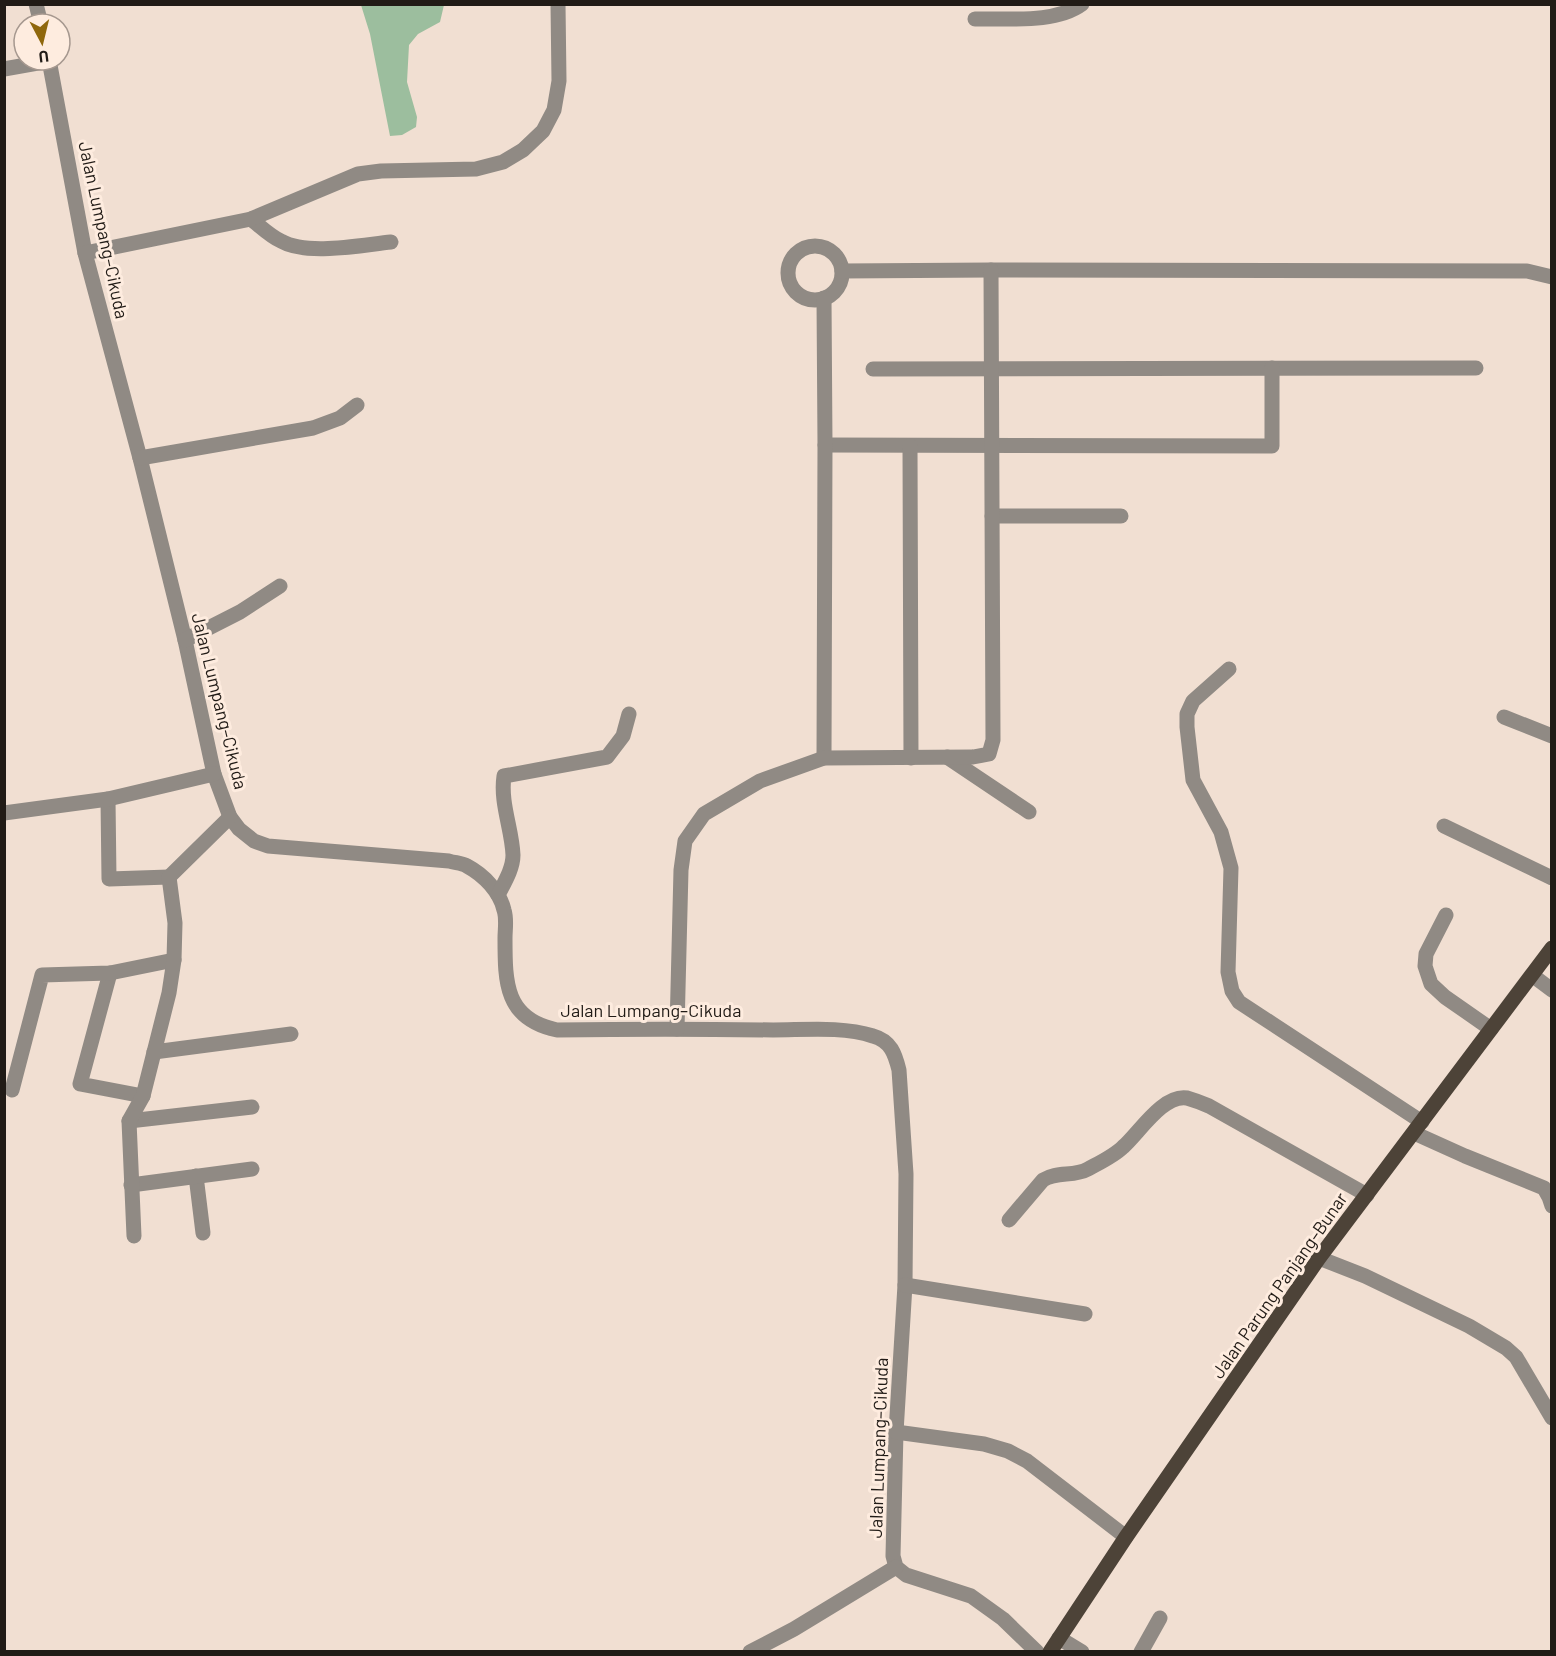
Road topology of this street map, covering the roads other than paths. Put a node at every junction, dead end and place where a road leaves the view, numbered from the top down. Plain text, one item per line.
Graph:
1 (558, 4) edge
2 (1082, 4) edge
3 (975, 19) dead end
4 (51, 72) edge
5 (251, 219) junction
6 (391, 242) dead end
7 (85, 253) junction
8 (991, 270) junction
9 (842, 271) junction
10 (1551, 277) edge
11 (824, 298) junction
12 (1272, 368) junction
13 (1476, 368) dead end
14 (873, 369) dead end
15 (991, 369) junction
16 (357, 405) dead end
17 (825, 445) junction
18 (910, 446) junction
19 (991, 446) junction
20 (140, 458) junction
21 (992, 516) junction
22 (1121, 516) dead end
23 (280, 586) dead end
24 (185, 640) junction
25 (1229, 669) dead end
26 (629, 714) dead end
27 (1504, 717) dead end
28 (1551, 736) edge
29 (824, 758) junction
30 (911, 758) junction
31 (947, 758) junction
32 (214, 774) junction
33 (108, 799) junction
34 (1029, 812) dead end
35 (4, 813) edge
36 (230, 817) junction
37 (1444, 826) dead end
38 (169, 876) junction
39 (1551, 878) edge
40 (498, 895) junction
41 (1446, 915) dead end
42 (1551, 948) edge
43 (174, 960) junction
44 (110, 973) junction
45 (1532, 975) junction
46 (1551, 990) edge
47 (677, 1029) junction
48 (1491, 1029) junction
49 (291, 1034) dead end
50 (154, 1052) junction
51 (12, 1090) dead end
52 (143, 1096) junction
53 (252, 1107) dead end
54 (129, 1120) junction
55 (1418, 1127) junction
56 (252, 1169) dead end
57 (196, 1176) junction
58 (131, 1185) junction
59 (1367, 1195) junction
60 (1551, 1206) edge
61 (1009, 1220) dead end
62 (203, 1233) dead end
63 (134, 1236) dead end
64 (1319, 1258) junction
65 (905, 1285) junction
66 (1085, 1314) dead end
67 (1551, 1418) edge
68 (896, 1432) junction
69 (1126, 1537) junction
70 (896, 1567) junction
71 (1160, 1618) dead end
72 (1059, 1638) junction
73 (750, 1652) edge
74 (1037, 1652) edge
75 (1050, 1652) edge
76 (1082, 1652) edge
77 (1141, 1652) edge

1 - 5 street
2 - 3 street
4 - 7 street, Jalan Lumpang–Cikuda
5 - 6 street
5 - 7 street
7 - 20 street, Jalan Lumpang–Cikuda
8 - 9 street
8 - 10 street
8 - 15 street
9 - 11 street
9 - 11 street
11 - 17 street
12 - 13 street
12 - 15 street
12 - 19 street
14 - 15 street
15 - 19 street
16 - 20 street
17 - 18 street
17 - 29 street
18 - 19 street
18 - 30 street
19 - 21 street
20 - 24 street, Jalan Lumpang–Cikuda
21 - 22 street
21 - 31 street
23 - 24 street
24 - 32 street, Jalan Lumpang–Cikuda
25 - 55 street
26 - 40 street
27 - 28 street
29 - 30 street
29 - 47 street
30 - 31 street
31 - 34 street
32 - 33 street
32 - 36 street, Jalan Lumpang–Cikuda
33 - 35 street
33 - 38 street
36 - 38 street
36 - 40 street, Jalan Lumpang–Cikuda
37 - 39 street
38 - 43 street
40 - 47 street, Jalan Lumpang–Cikuda
41 - 48 street
42 - 45 main road, Jalan Parung Panjang–Bunar
43 - 44 street
43 - 50 street
44 - 51 street
44 - 52 street
45 - 46 street
45 - 48 main road, Jalan Parung Panjang–Bunar
47 - 65 street, Jalan Lumpang–Cikuda
48 - 55 main road, Jalan Parung Panjang–Bunar
49 - 50 street
50 - 52 street
52 - 54 street
53 - 54 street
54 - 58 street
55 - 59 main road, Jalan Parung Panjang–Bunar
55 - 60 street
56 - 57 street
57 - 58 street
57 - 62 street
58 - 63 street
59 - 61 street
59 - 64 main road, Jalan Parung Panjang–Bunar
64 - 67 street
64 - 69 main road, Jalan Parung Panjang–Bunar
65 - 66 street
65 - 68 street, Jalan Lumpang–Cikuda
68 - 69 street
68 - 70 street, Jalan Lumpang–Cikuda
69 - 72 main road, Jalan Parung Panjang–Bunar
70 - 73 street
70 - 74 street
71 - 77 street
72 - 75 main road, Jalan Parung Panjang–Bunar
72 - 76 street

